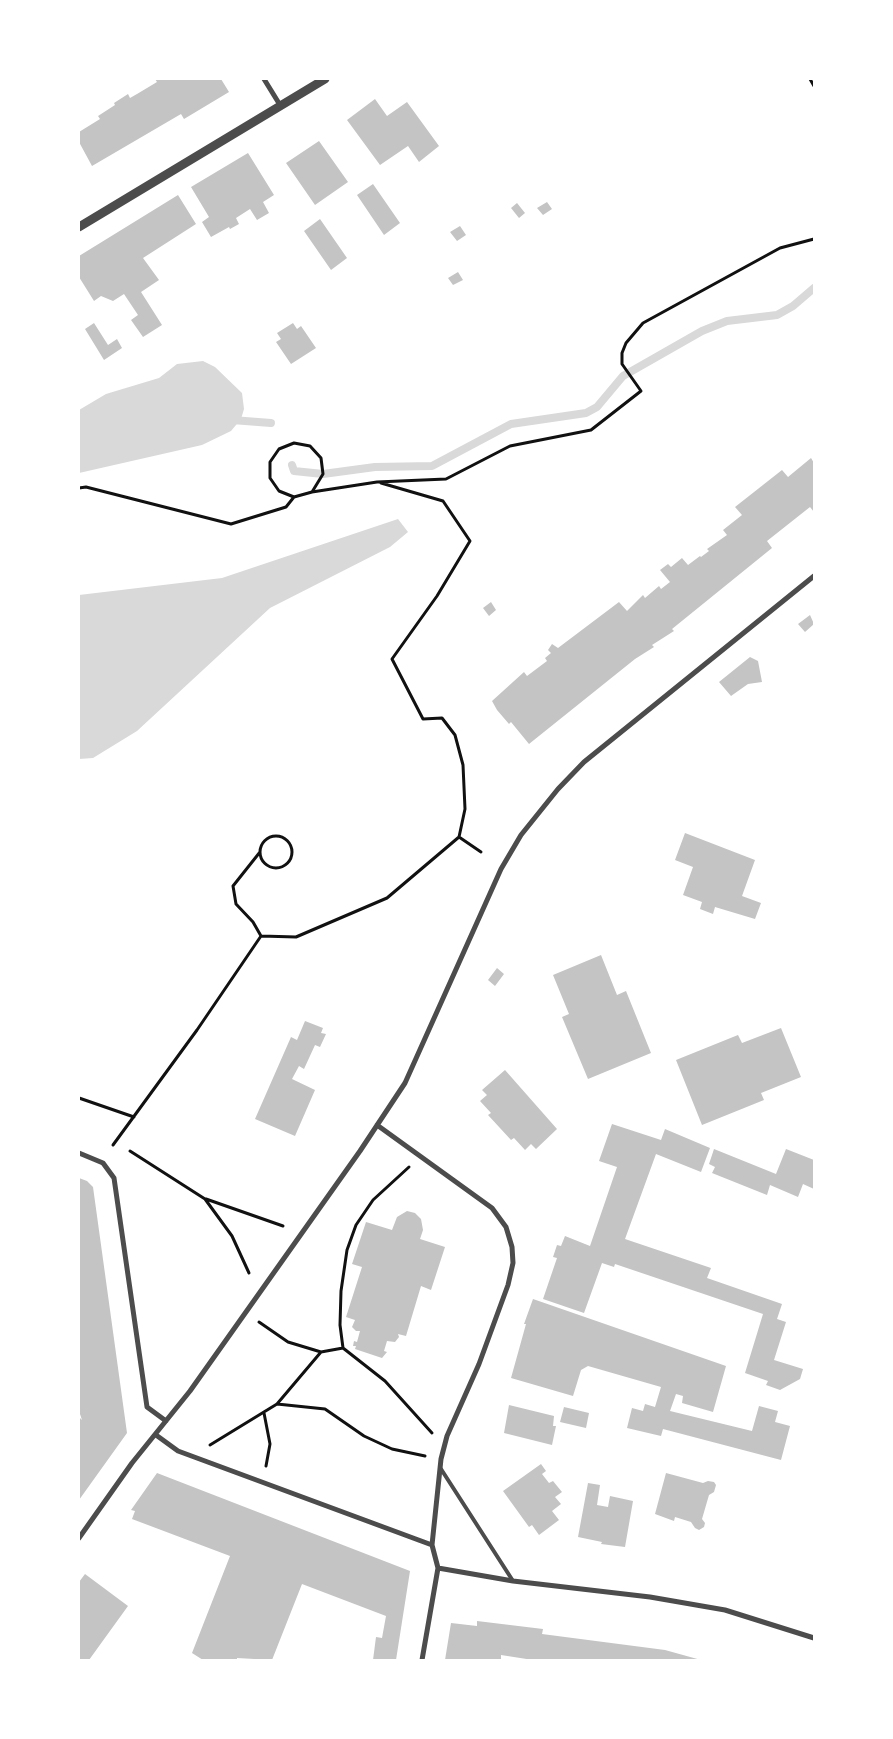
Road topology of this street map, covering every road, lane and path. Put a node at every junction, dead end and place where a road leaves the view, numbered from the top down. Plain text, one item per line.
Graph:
1 (264, 79) edge
2 (325, 79) edge
3 (810, 79) edge
4 (814, 86) edge
5 (280, 105) junction
6 (79, 227) edge
7 (814, 239) edge
8 (377, 482) junction
9 (79, 488) edge
10 (312, 492) junction
11 (294, 497) junction
12 (814, 576) edge
13 (459, 837) junction
14 (260, 852) junction
15 (481, 852) dead end
16 (261, 936) junction
17 (79, 1098) edge
18 (134, 1117) junction
19 (377, 1125) junction
20 (113, 1144) dead end
21 (130, 1151) dead end
22 (79, 1153) edge
23 (412, 1164) dead end
24 (205, 1199) junction
25 (282, 1226) dead end
26 (249, 1273) dead end
27 (258, 1322) dead end
28 (343, 1348) junction
29 (321, 1352) junction
30 (277, 1404) junction
31 (264, 1413) junction
32 (166, 1421) junction
33 (435, 1434) dead end
34 (156, 1435) junction
35 (206, 1448) dead end
36 (428, 1457) dead end
37 (440, 1467) junction
38 (266, 1472) dead end
39 (79, 1538) edge
40 (432, 1545) junction
41 (438, 1568) junction
42 (513, 1581) junction
43 (814, 1638) edge
44 (422, 1660) edge

1 - 5 street
2 - 5 street
3 - 4 path
5 - 6 street
7 - 8 path
8 - 10 path
8 - 13 path
9 - 11 path
10 - 11 path
10 - 11 path
12 - 19 street
13 - 15 path
13 - 16 path
14 - 14 path
14 - 16 path
16 - 18 path
17 - 18 path
18 - 20 path
19 - 32 street
19 - 37 street
21 - 24 path
22 - 32 street
23 - 28 path
24 - 25 path
24 - 26 path
27 - 29 path
28 - 29 path
28 - 33 path
29 - 30 path
30 - 31 path
30 - 36 path
31 - 35 path
31 - 38 path
32 - 34 street
34 - 39 street
34 - 40 street
37 - 40 street
37 - 42 lane
40 - 41 street
41 - 42 street
41 - 44 street
42 - 43 street

